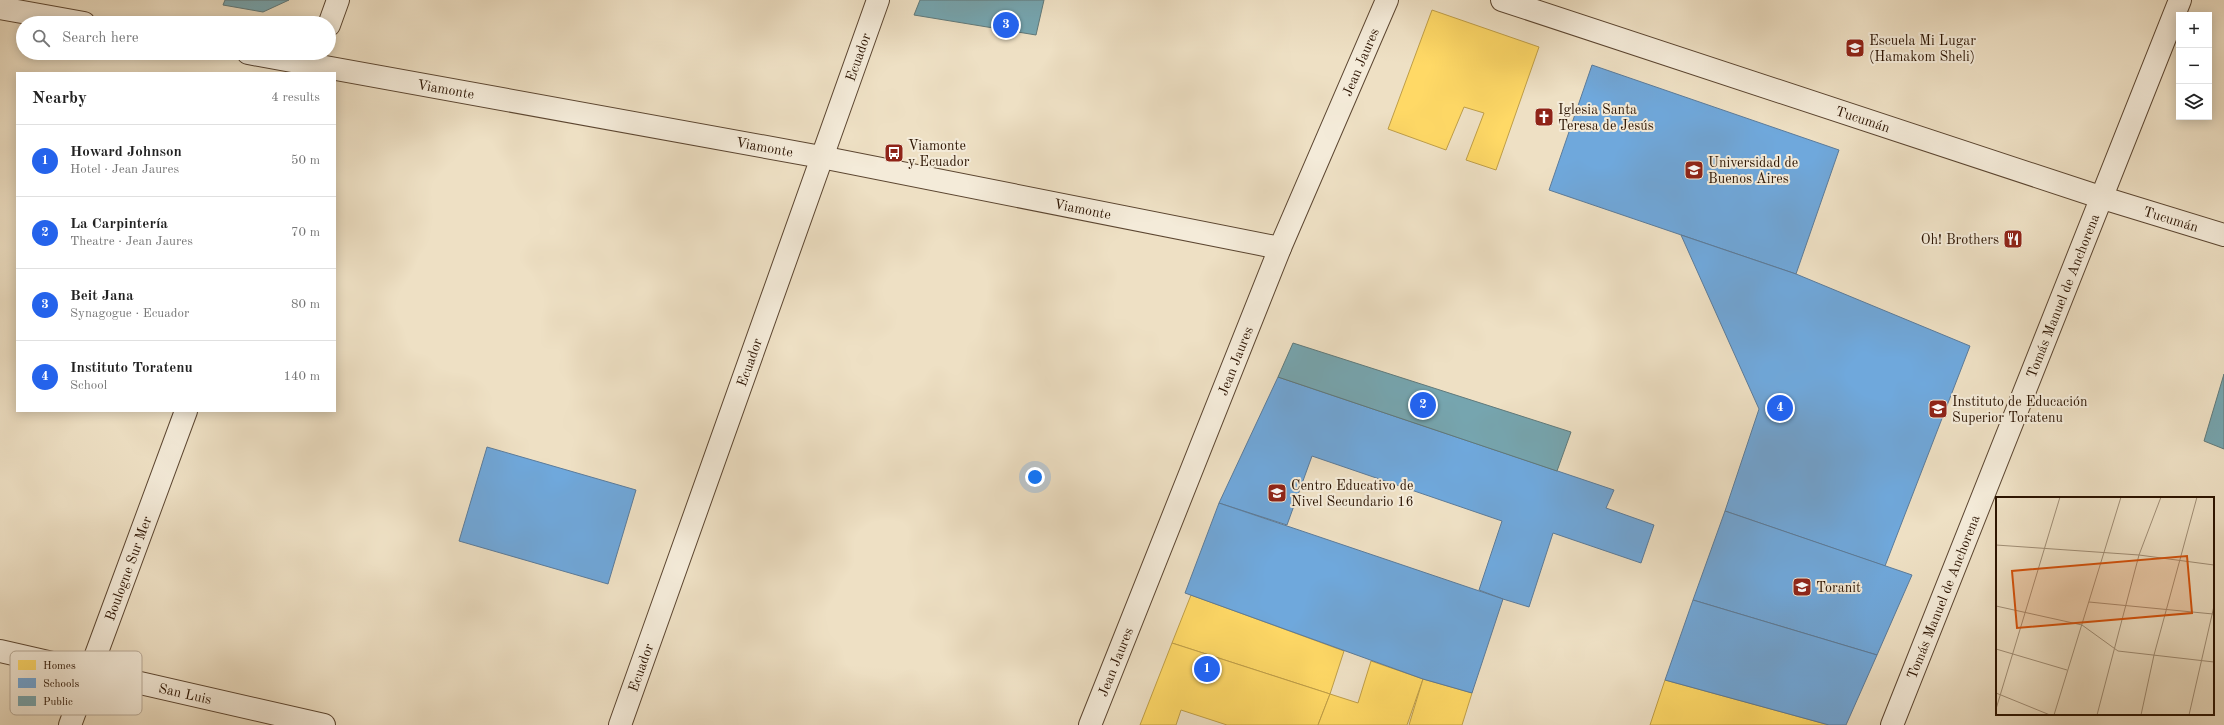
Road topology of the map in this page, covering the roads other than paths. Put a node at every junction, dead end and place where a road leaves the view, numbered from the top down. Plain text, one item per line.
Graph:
1 (338, 0) edge
2 (878, 0) edge
3 (1387, 0) edge
4 (1502, 0) edge
5 (2180, 0) edge
6 (0, 8) edge
7 (45, 16) edge
8 (332, 16) edge
9 (291, 60) edge
10 (315, 64) edge
11 (821, 157) junction
12 (2103, 198) junction
13 (2224, 235) edge
14 (1280, 248) junction
15 (186, 412) edge
16 (0, 651) edge
17 (96, 651) edge
18 (10, 653) edge
19 (142, 682) edge
20 (73, 715) edge
21 (70, 725) edge
22 (324, 725) edge
23 (620, 725) edge
24 (1090, 725) edge
25 (1892, 725) edge

1 - 8 street
2 - 11 street, Ecuador
3 - 14 street, Jean Jaures
4 - 12 street, Tucumán
5 - 12 street, Tomás Manuel de Anchorena
6 - 7 street
9 - 10 street, Viamonte
10 - 11 street, Viamonte
11 - 14 street, Viamonte
11 - 23 street, Ecuador
12 - 13 street, Tucumán
12 - 25 street, Tomás Manuel de Anchorena
14 - 24 street, Jean Jaures
15 - 17 street, Boulogne Sur Mer
16 - 18 street, San Luis
19 - 22 street, San Luis
20 - 21 street, Boulogne Sur Mer

